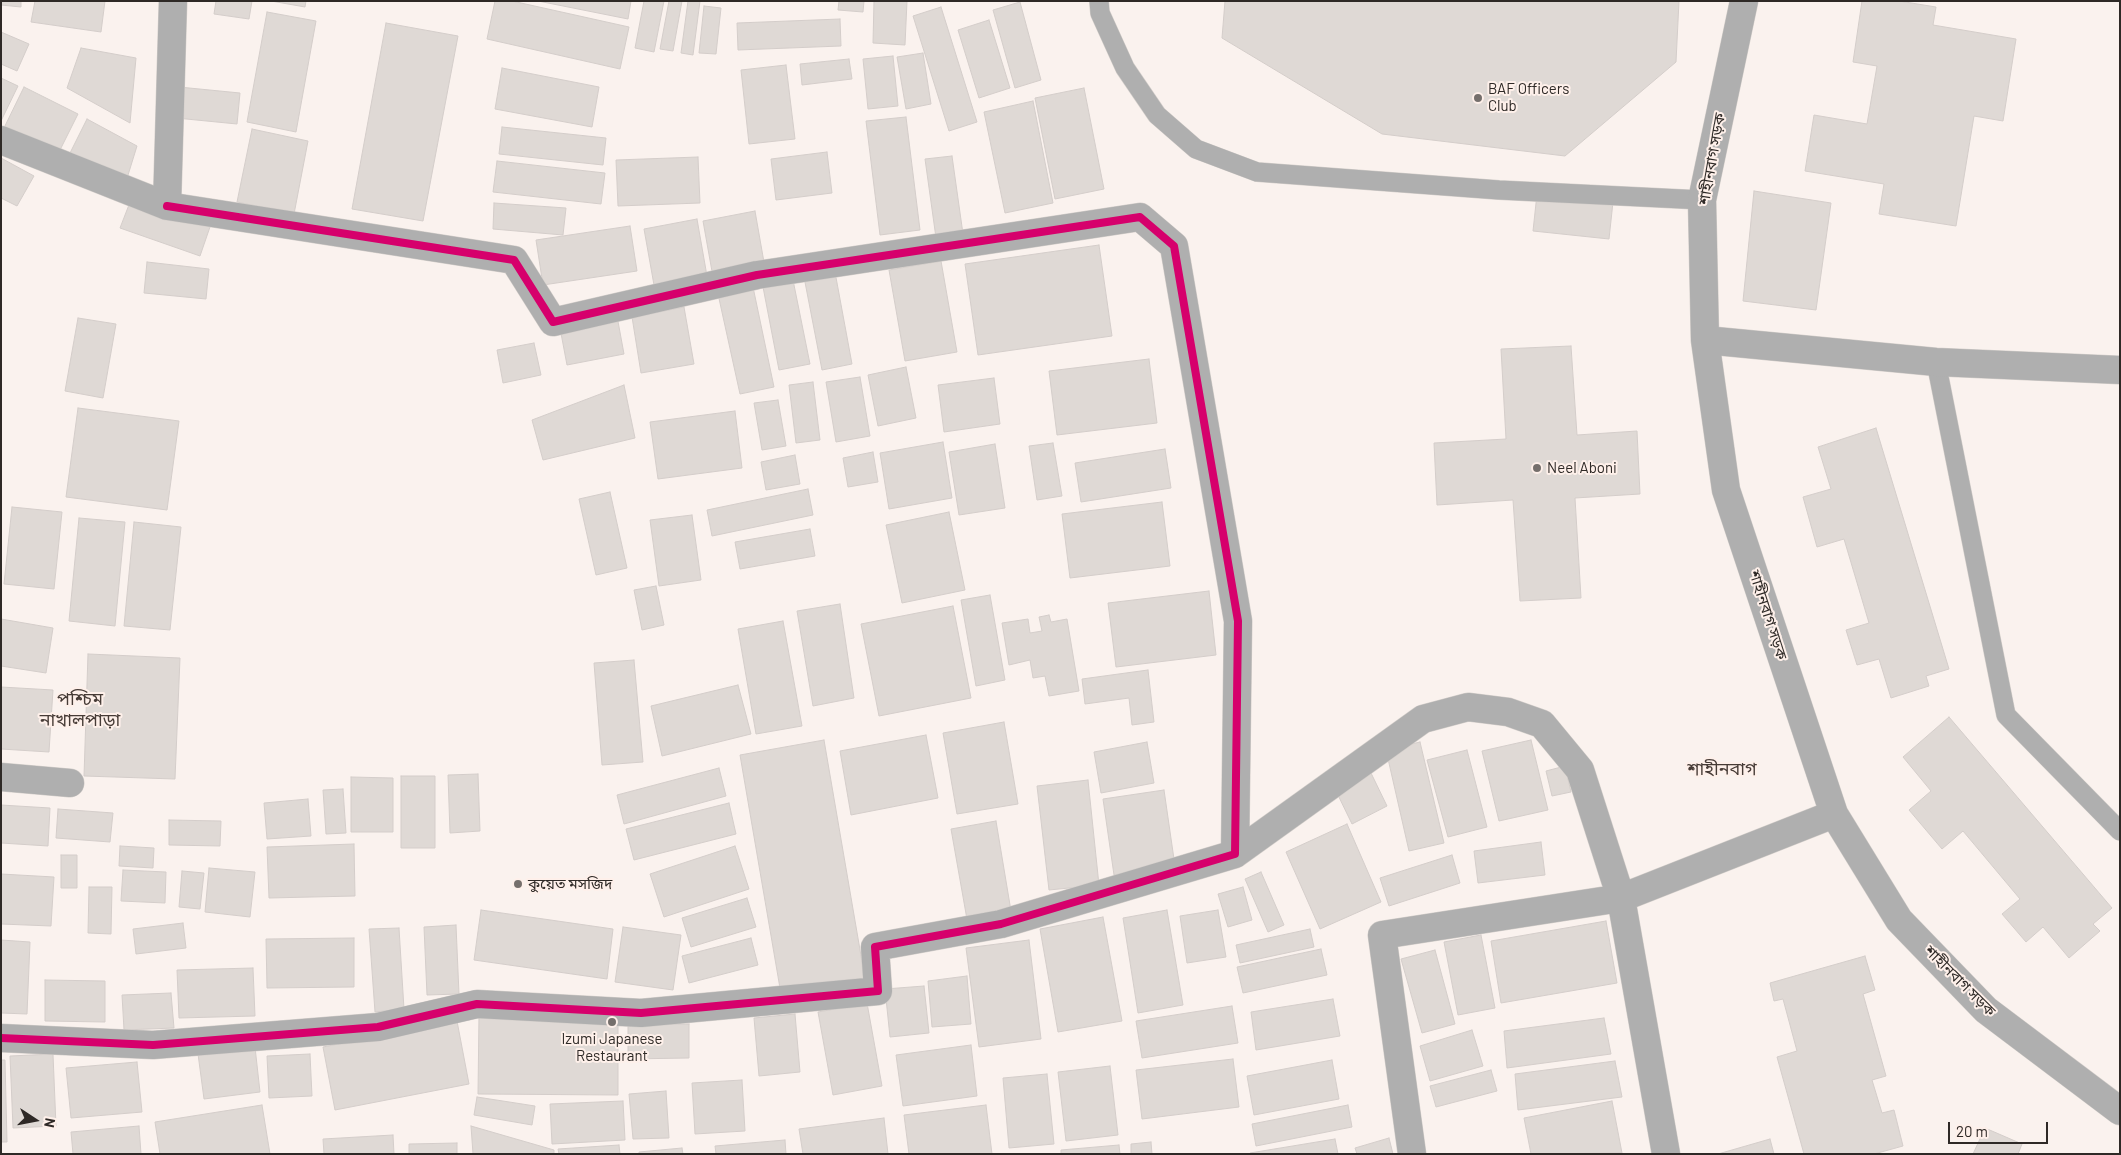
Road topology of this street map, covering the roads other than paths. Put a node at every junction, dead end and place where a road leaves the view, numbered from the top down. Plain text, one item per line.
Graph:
1 (172, 1) edge
2 (1099, 1) edge
3 (1744, 1) edge
4 (1, 140) edge
5 (1702, 200) junction
6 (167, 206) junction
7 (1706, 340) junction
8 (1936, 362) junction
9 (2120, 370) edge
10 (1, 777) edge
11 (70, 783) dead end
12 (1834, 814) junction
13 (2120, 832) edge
14 (1235, 854) junction
15 (1621, 898) junction
16 (1, 1038) edge
17 (2120, 1111) edge
18 (1412, 1154) edge
19 (1666, 1154) edge

1 - 6 street
2 - 5 lane
3 - 5 street, শাহীনবাগ সড়ক
4 - 6 street
5 - 7 street, শাহীনবাগ সড়ক
6 - 14 street
7 - 8 street
7 - 12 street, শাহীনবাগ সড়ক
8 - 9 street
8 - 13 lane
10 - 11 street
12 - 15 street
12 - 17 street, শাহীনবাগ সড়ক
14 - 15 street
14 - 16 street
15 - 18 street
15 - 19 street

